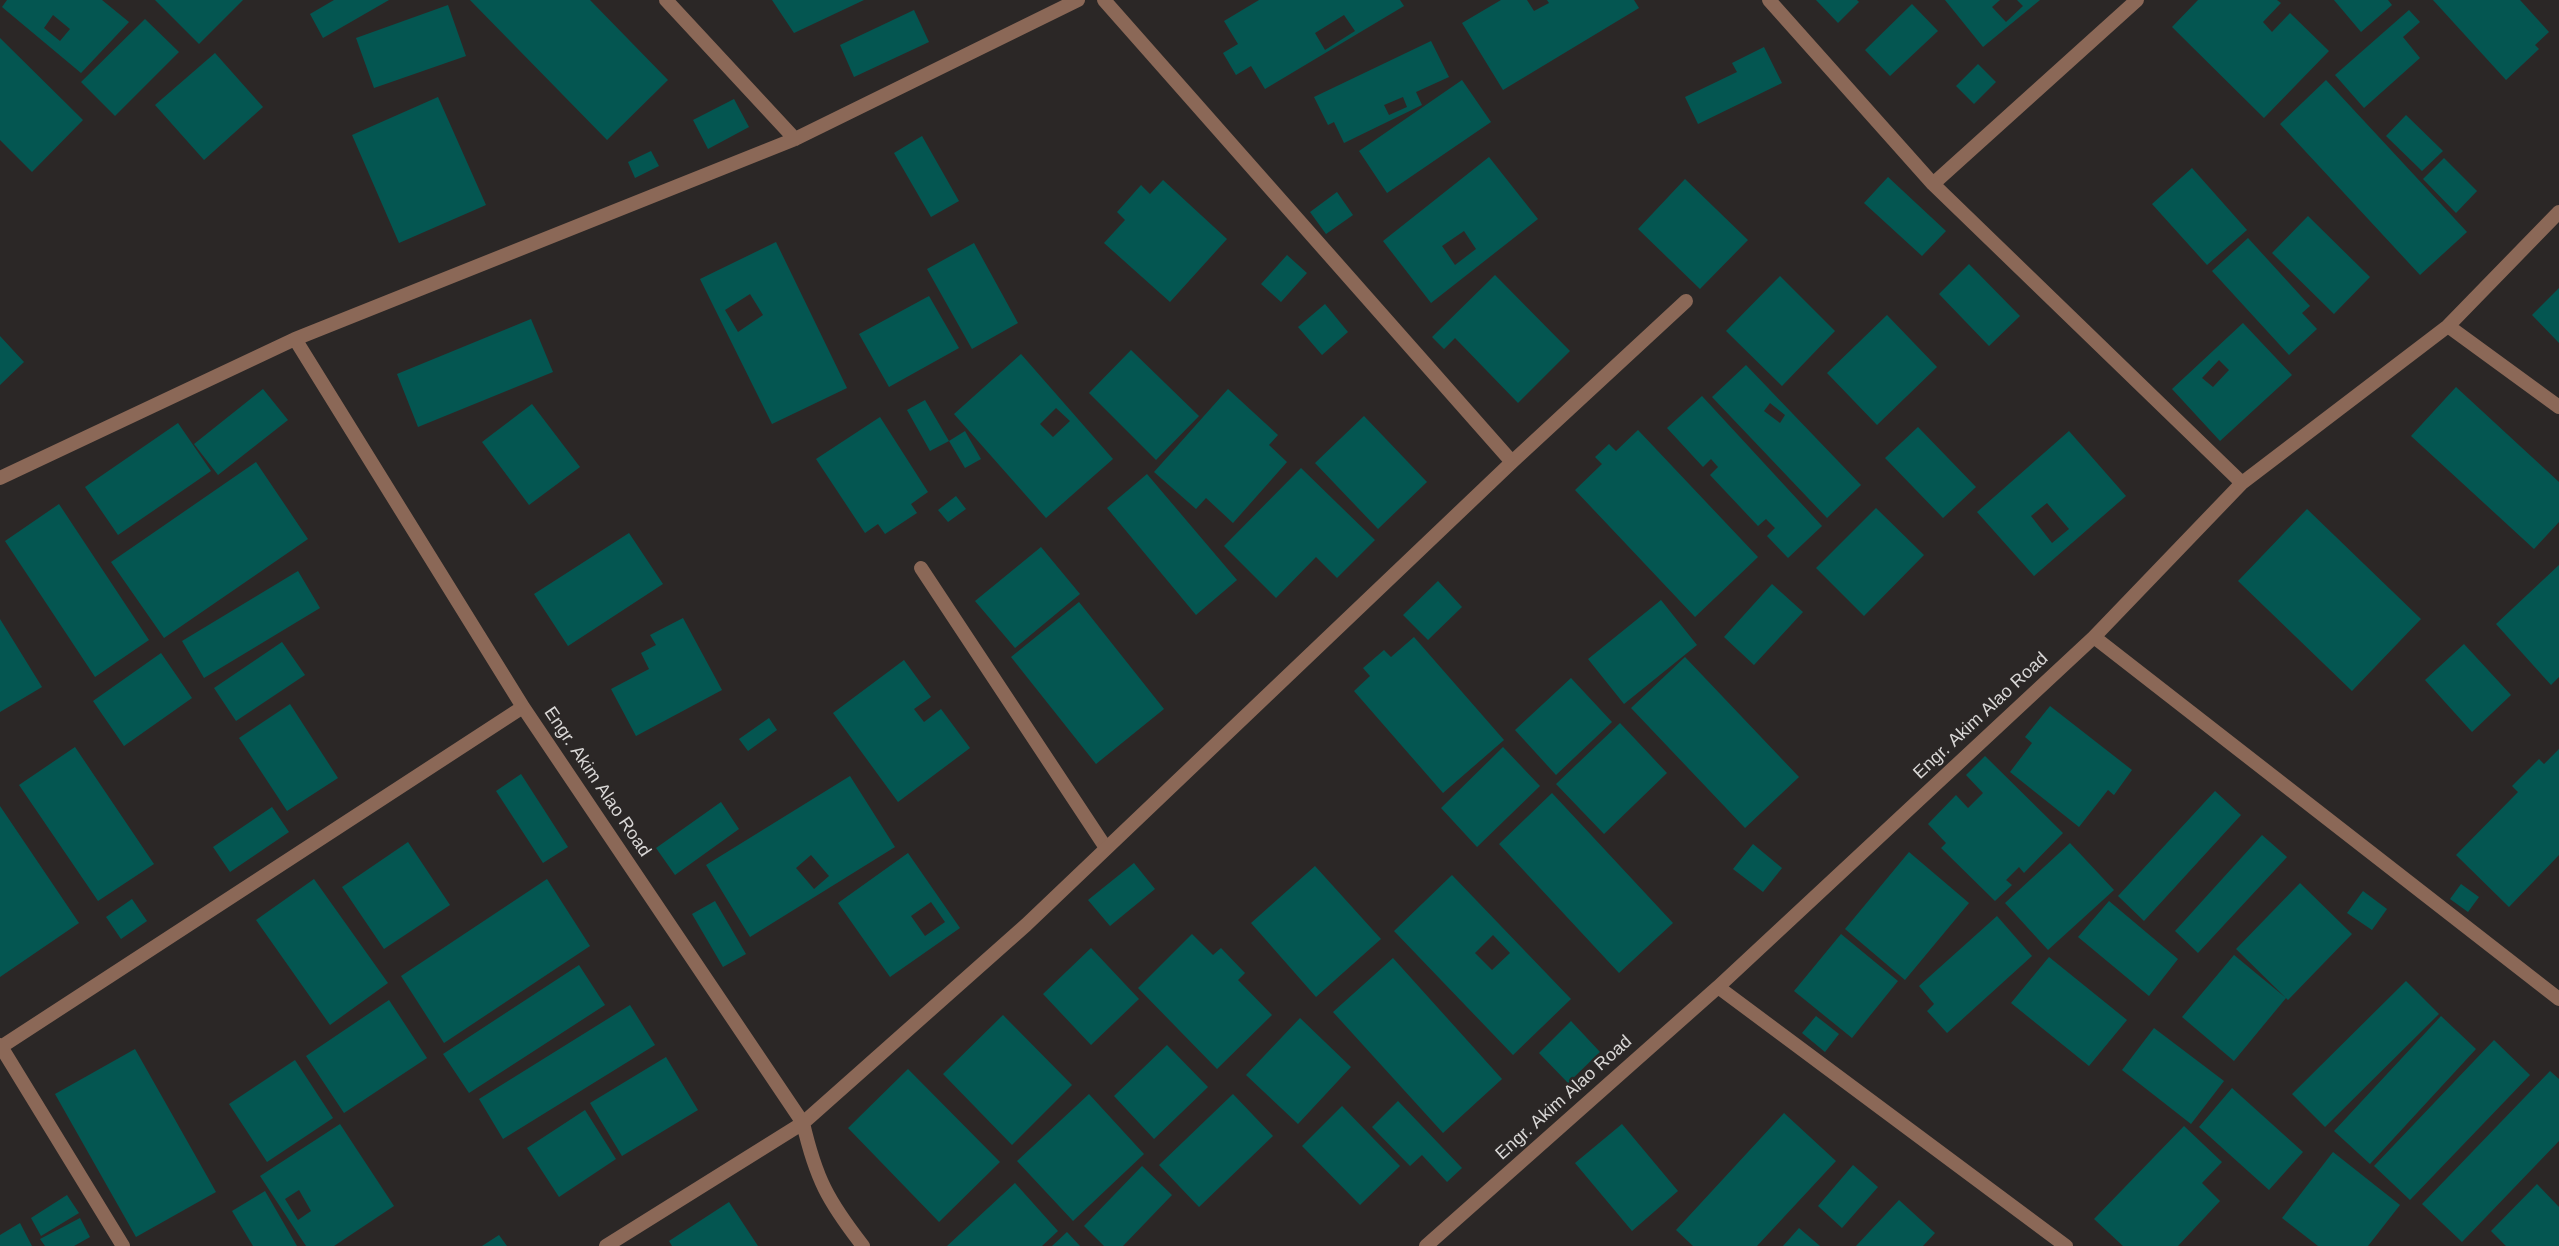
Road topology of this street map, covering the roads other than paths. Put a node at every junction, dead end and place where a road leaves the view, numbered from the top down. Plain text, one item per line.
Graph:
1 (666, 0) edge
2 (1078, 0) edge
3 (1104, 0) edge
4 (1769, 0) edge
5 (2137, 0) edge
6 (795, 139) junction
7 (1933, 184) junction
8 (2559, 212) edge
9 (1686, 301) dead end
10 (2448, 326) junction
11 (295, 339) junction
12 (2559, 407) edge
13 (1512, 462) junction
14 (0, 478) edge
15 (2242, 483) junction
16 (921, 568) dead end
17 (2094, 638) junction
18 (523, 706) junction
19 (1106, 848) junction
20 (1718, 987) junction
21 (2559, 999) edge
22 (1, 1046) edge
23 (803, 1123) junction
24 (123, 1246) edge
25 (606, 1246) edge
26 (863, 1246) edge
27 (1426, 1246) edge
28 (2066, 1246) edge

1 - 6 street
2 - 6 street
3 - 13 street
4 - 7 street
5 - 7 street
6 - 11 street
7 - 15 street
8 - 10 street, Engr. Akim Alao Road
9 - 13 street
10 - 12 street
10 - 15 street, Engr. Akim Alao Road
11 - 14 street
11 - 18 street, Engr. Akim Alao Road
13 - 19 street
15 - 17 street, Engr. Akim Alao Road
16 - 19 street
17 - 20 street, Engr. Akim Alao Road
17 - 21 street
18 - 22 street
18 - 23 street, Engr. Akim Alao Road
19 - 23 street
20 - 27 street, Engr. Akim Alao Road
20 - 28 street
22 - 24 street
23 - 25 street
23 - 26 street, Engr. Akim Alao Road

